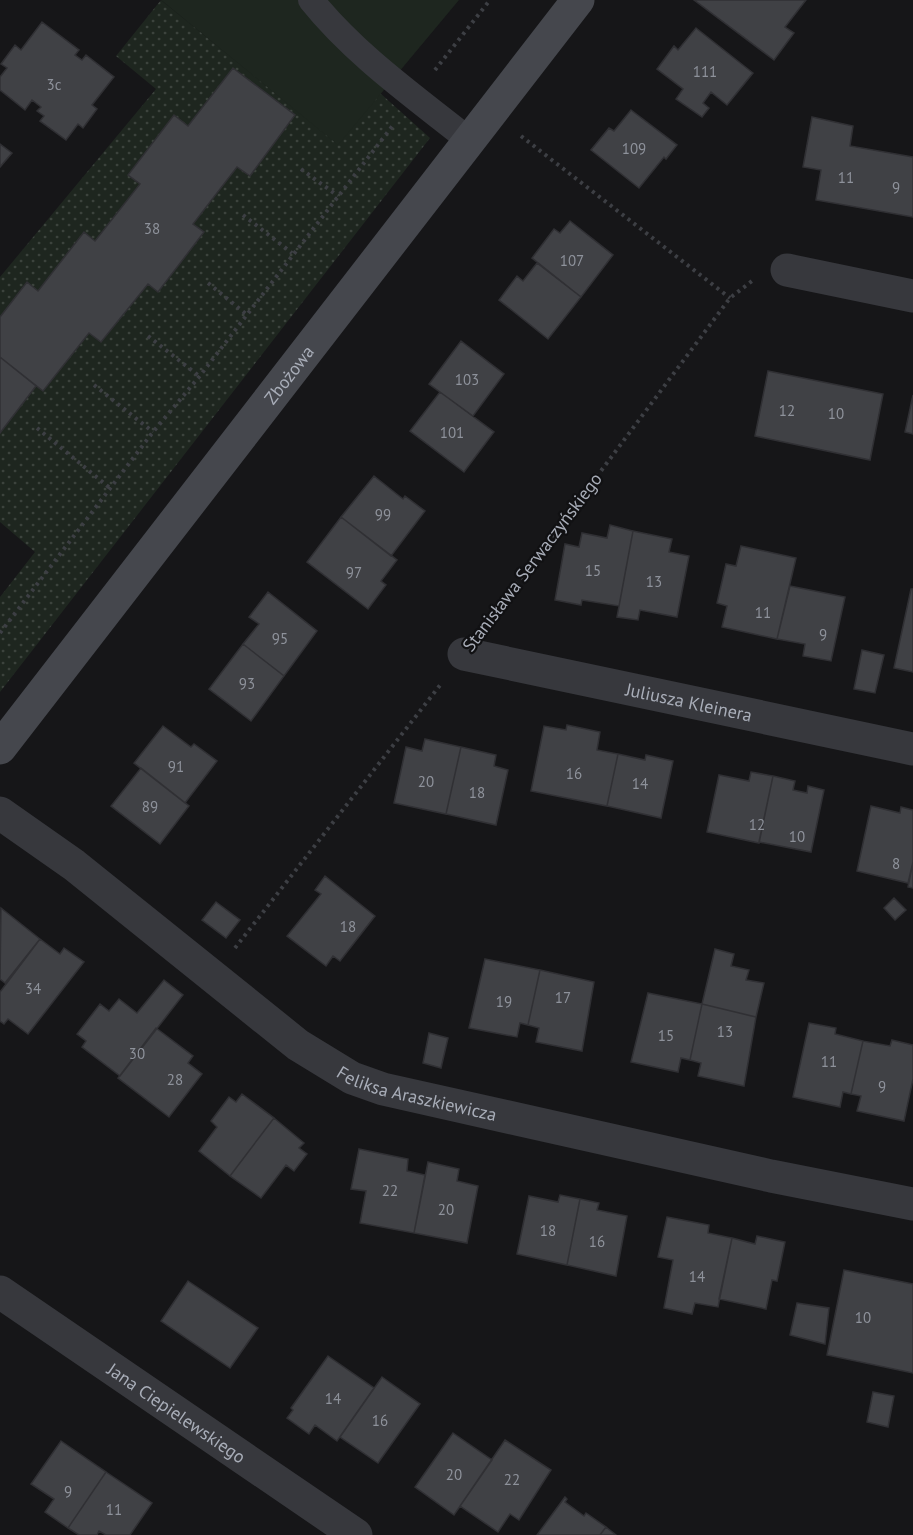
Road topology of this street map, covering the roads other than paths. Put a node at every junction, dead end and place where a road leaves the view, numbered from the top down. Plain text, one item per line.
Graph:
1 (311, 0) edge
2 (578, 0) edge
3 (470, 141) junction
4 (787, 270) road end
5 (913, 296) edge
6 (464, 654) road end
7 (0, 748) edge
8 (913, 749) edge
9 (0, 813) edge
10 (913, 1204) edge
11 (0, 1292) edge
12 (356, 1535) edge

1 - 3 lane
2 - 3 street, Zbożowa
3 - 7 street, Zbożowa
4 - 5 street
6 - 8 street, Juliusza Kleinera
9 - 10 street, Feliksa Araszkiewicza
11 - 12 street, Jana Ciepielewskiego

